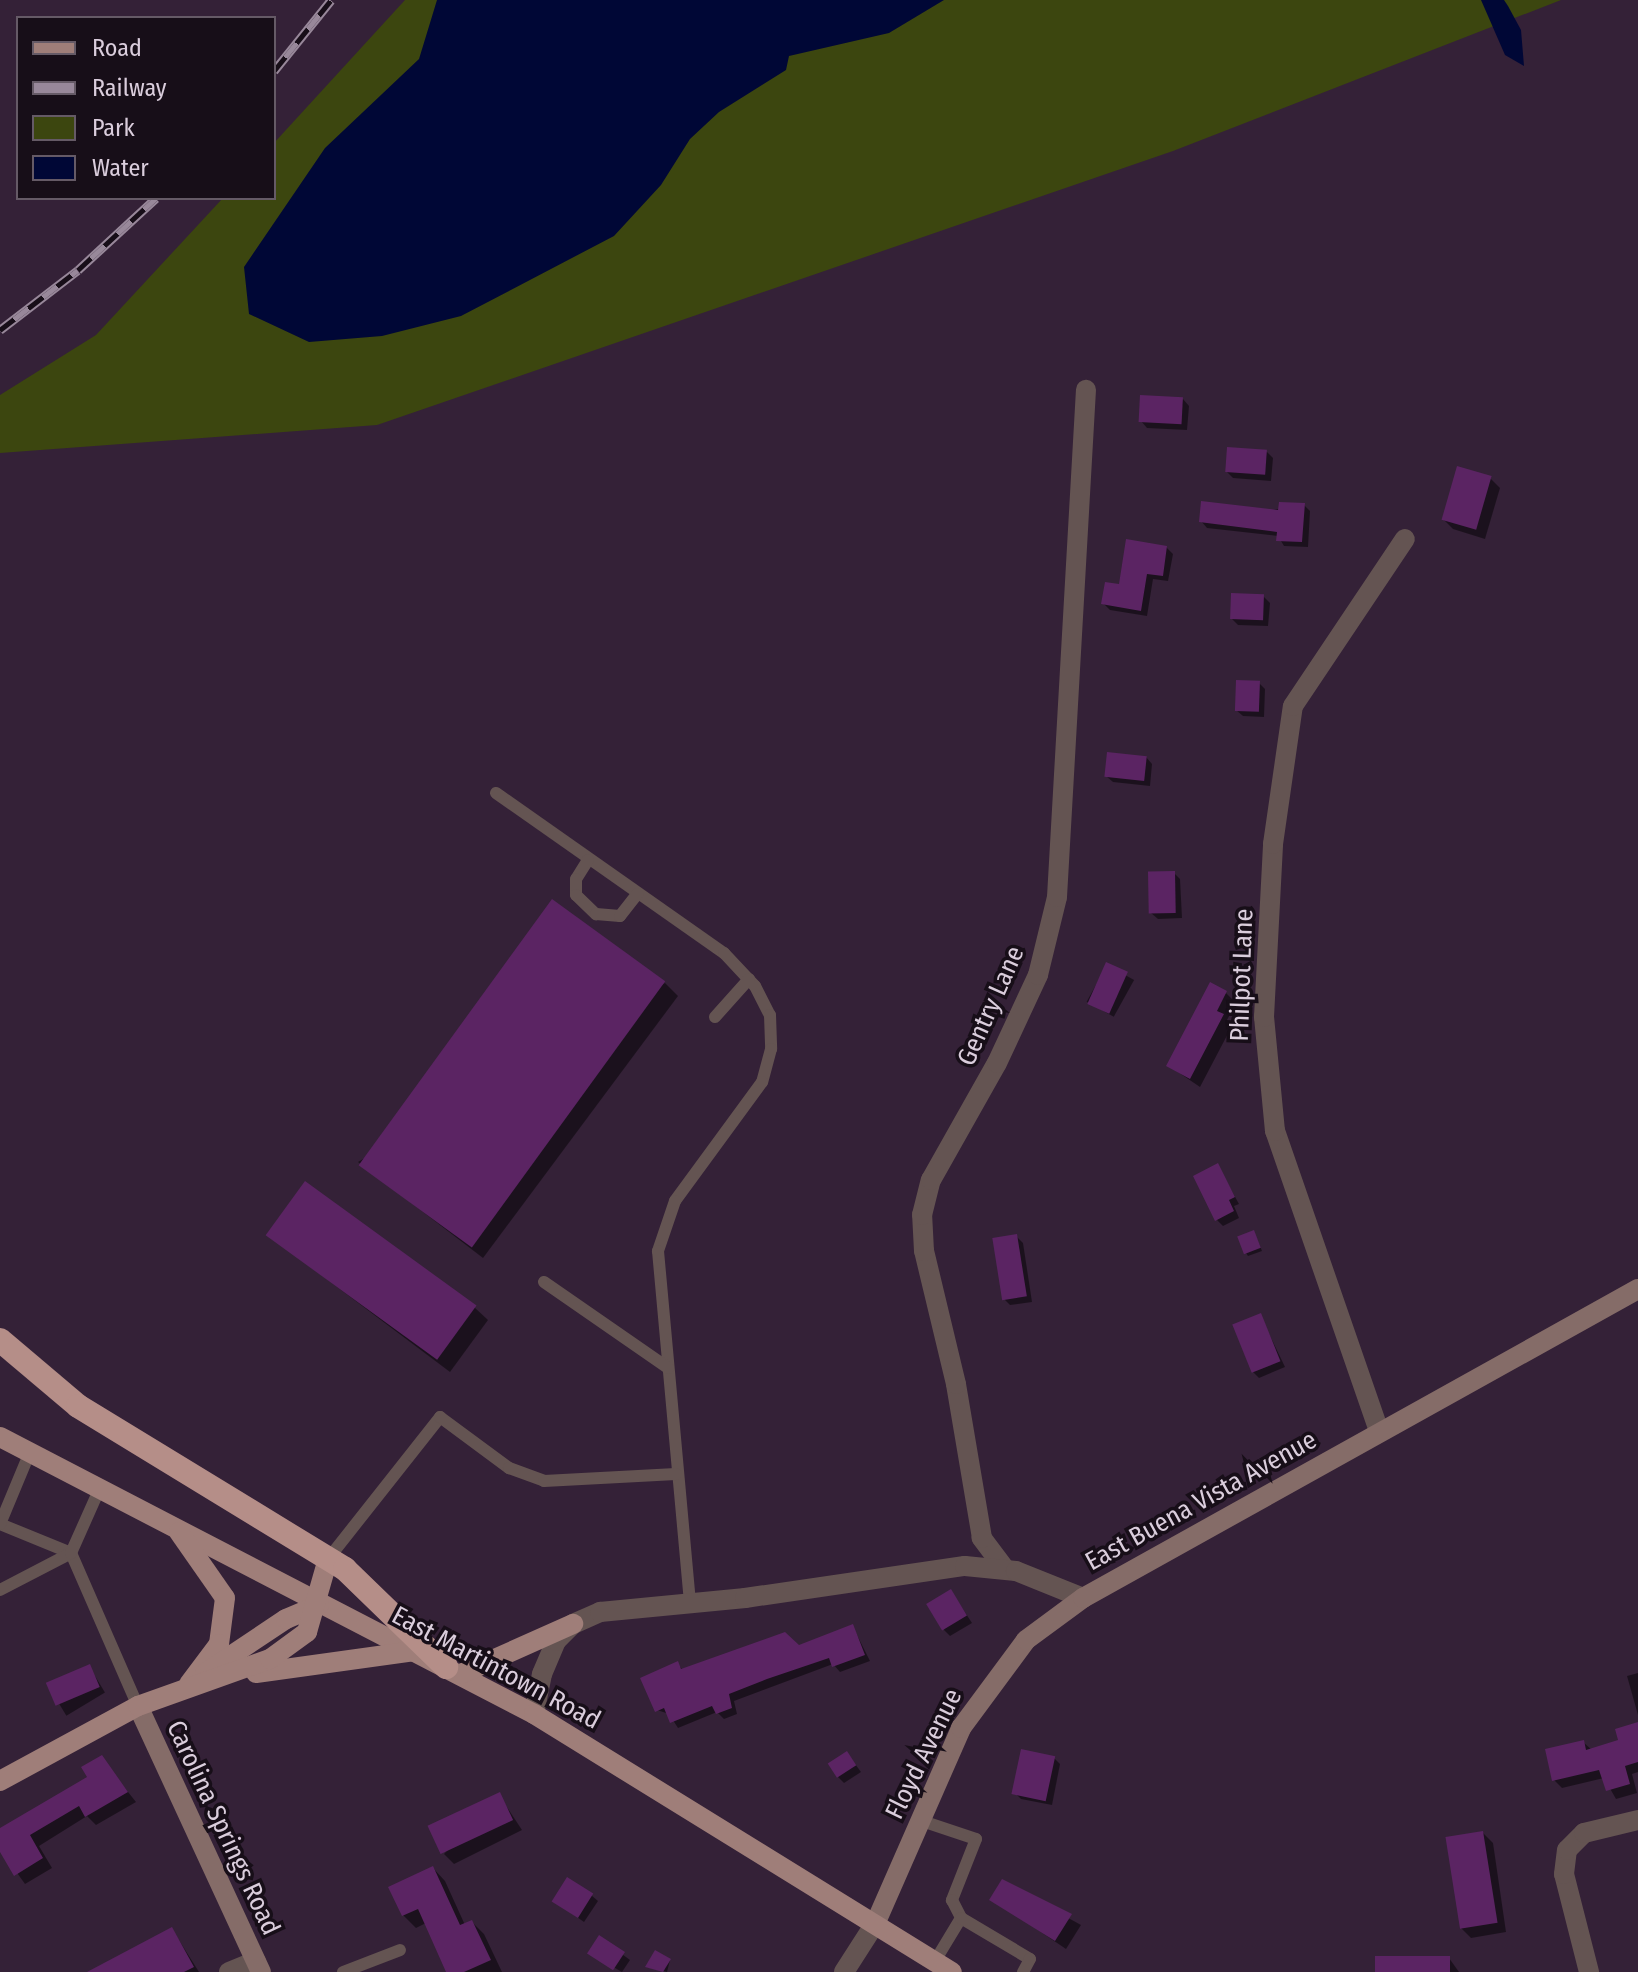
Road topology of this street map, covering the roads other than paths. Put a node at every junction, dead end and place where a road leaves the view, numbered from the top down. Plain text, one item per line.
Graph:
1 (1086, 390) dead end
2 (1405, 539) dead end
3 (496, 793) dead end
4 (588, 860) junction
5 (637, 894) junction
6 (749, 979) junction
7 (715, 1017) dead end
8 (544, 1282) dead end
9 (1638, 1289) edge
10 (0, 1340) edge
11 (668, 1368) junction
12 (1379, 1431) junction
13 (0, 1437) edge
14 (30, 1452) junction
15 (676, 1474) junction
16 (100, 1488) junction
17 (0, 1524) edge
18 (175, 1526) junction
19 (71, 1553) junction
20 (328, 1559) junction
21 (1005, 1569) junction
22 (0, 1590) edge
23 (1083, 1598) junction
24 (690, 1601) junction
25 (319, 1605) junction
26 (573, 1624) junction
27 (414, 1651) junction
28 (454, 1670) junction
29 (189, 1684) junction
30 (138, 1706) junction
31 (534, 1714) junction
32 (0, 1781) edge
33 (919, 1820) junction
34 (1638, 1820) edge
35 (961, 1918) junction
36 (876, 1922) junction
37 (400, 1950) dead end
38 (258, 1966) edge
39 (943, 1966) edge
40 (229, 1972) edge
41 (343, 1972) edge
42 (844, 1972) edge
43 (1023, 1972) edge
44 (1589, 1972) edge

1 - 21 street, Gentry Lane
2 - 12 street, Philpot Lane
3 - 4 lane
4 - 5 lane
4 - 5 lane
5 - 6 lane
6 - 7 lane
6 - 11 lane
8 - 11 lane
9 - 12 main road, East Buena Vista Avenue
10 - 20 highway
11 - 15 lane
12 - 23 main road, East Buena Vista Avenue
13 - 14 main road, East Martintown Road
14 - 16 main road, East Martintown Road
14 - 17 lane
15 - 20 lane
15 - 24 lane
16 - 18 main road, East Martintown Road
16 - 19 lane
17 - 19 lane
18 - 25 main road, East Martintown Road
18 - 29 main road
19 - 22 lane
19 - 30 lane
20 - 25 main road
20 - 28 highway
21 - 23 street, East Buena Vista Avenue
21 - 24 street, East Buena Vista Avenue
23 - 33 main road, Floyd Avenue
24 - 26 street, East Buena Vista Avenue
25 - 27 main road, East Martintown Road
25 - 29 main road
26 - 28 main road
26 - 31 street
27 - 28 main road, East Martintown Road
27 - 29 main road
28 - 31 main road, East Martintown Road
29 - 30 main road
30 - 32 main road
30 - 38 main road, Carolina Springs Road
31 - 36 main road, East Martintown Road
33 - 35 lane
33 - 36 main road, Floyd Avenue
34 - 44 street
35 - 39 lane
35 - 43 lane
36 - 39 main road, East Martintown Road
36 - 42 street
37 - 41 lane
38 - 40 street

